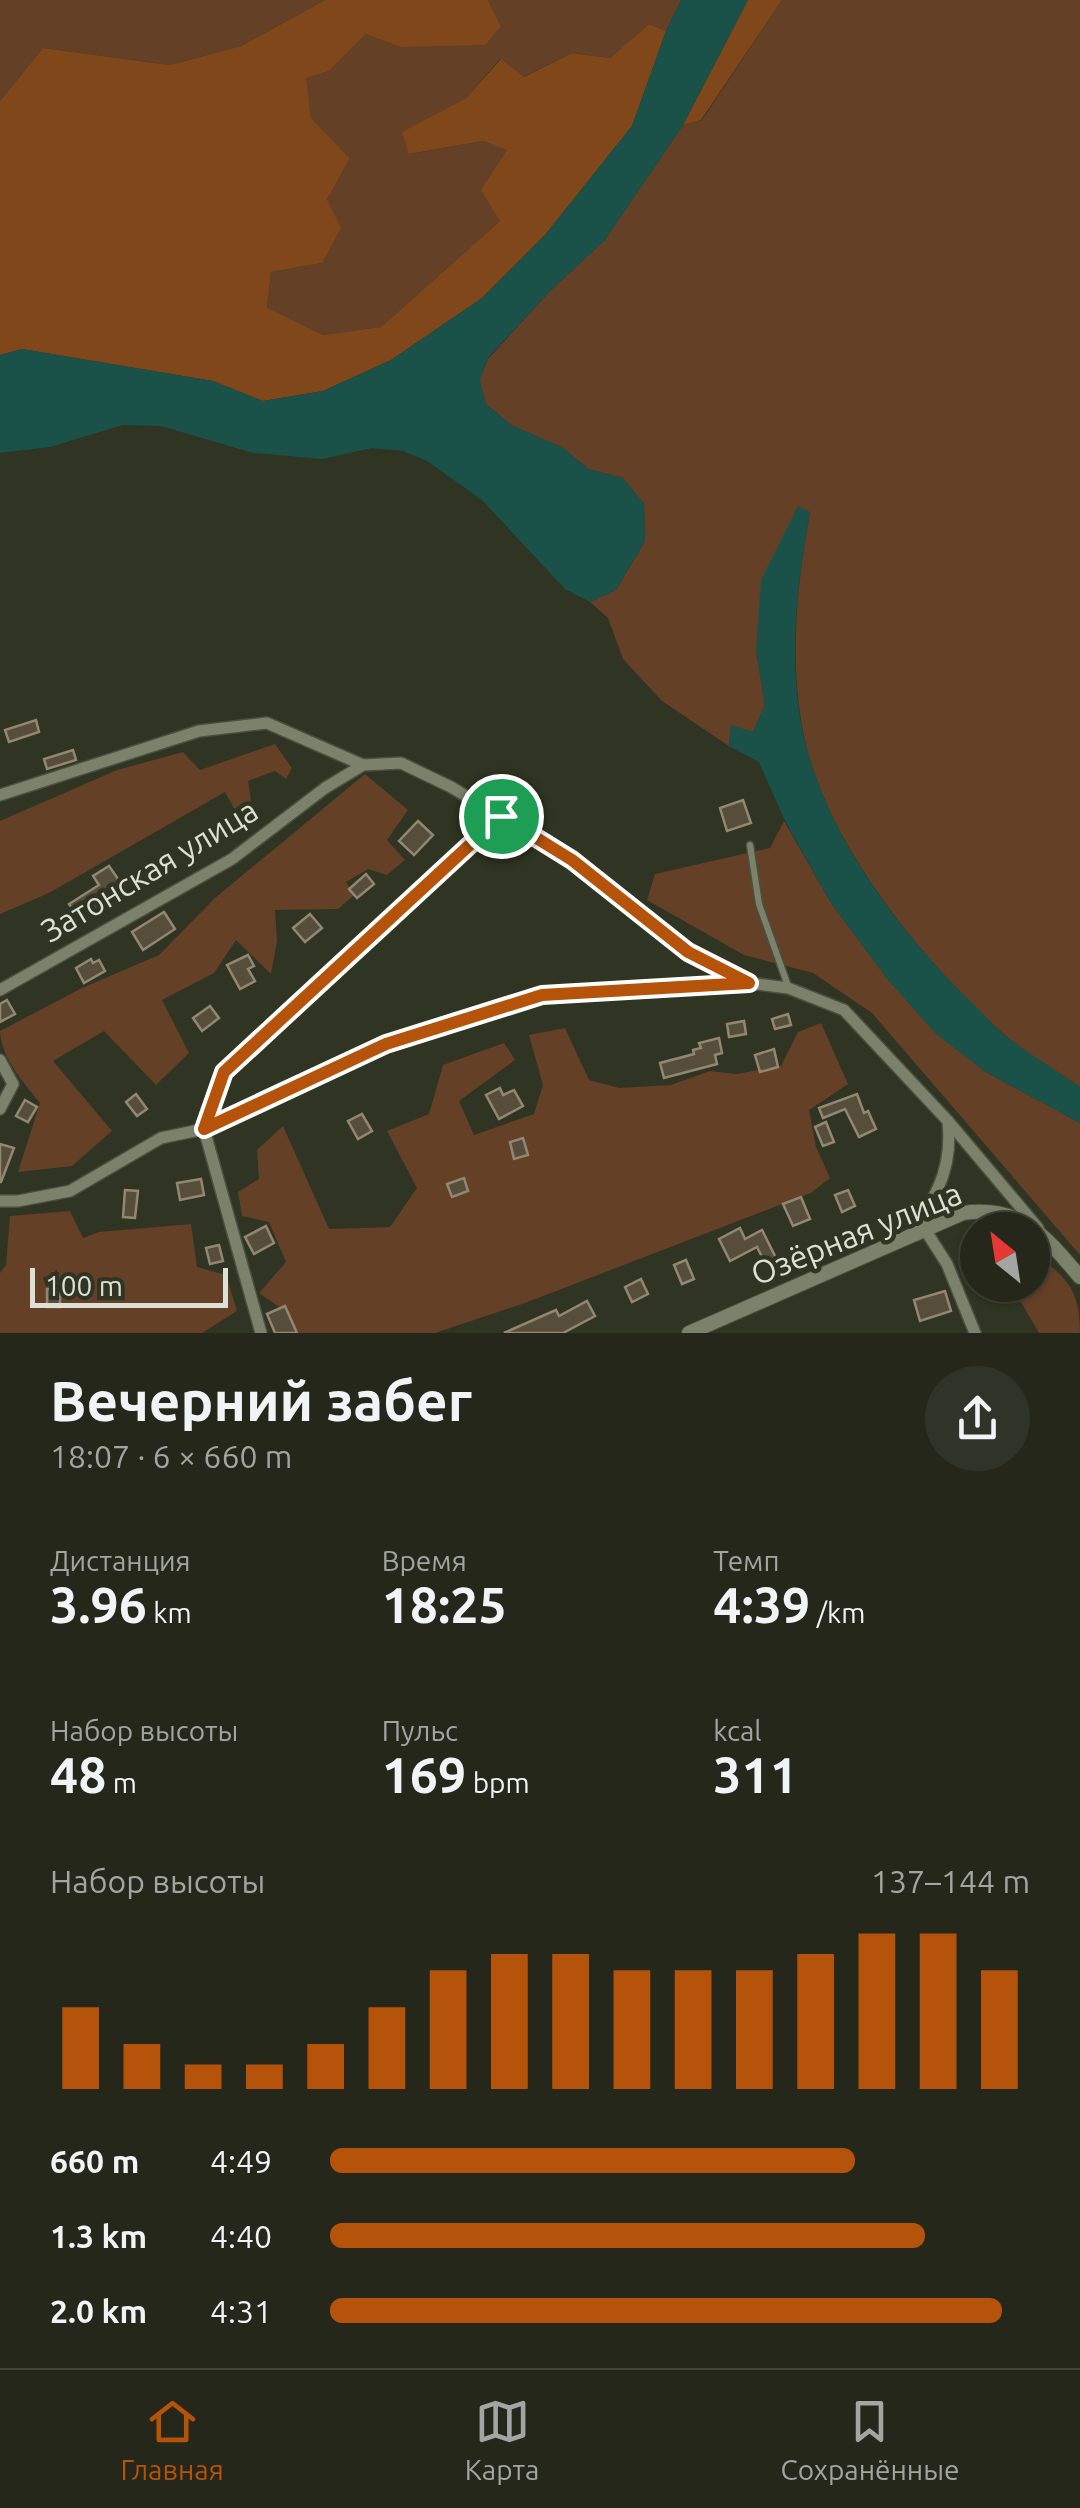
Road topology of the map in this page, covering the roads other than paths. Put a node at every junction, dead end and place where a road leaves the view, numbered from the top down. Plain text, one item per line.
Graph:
1 (363, 765) junction
2 (0, 795) edge
3 (501, 816) junction
4 (750, 845) dead end
5 (749, 983) junction
6 (788, 988) junction
7 (0, 990) edge
8 (0, 1060) edge
9 (0, 1109) edge
10 (948, 1121) junction
11 (204, 1129) junction
12 (0, 1201) edge
13 (1025, 1212) edge
14 (960, 1215) edge
15 (920, 1230) junction
16 (1050, 1241) edge
17 (1080, 1276) edge
18 (262, 1333) edge
19 (689, 1333) edge
20 (975, 1333) edge

1 - 2 street
1 - 3 street
1 - 7 street, Затонская улица
3 - 5 street
3 - 11 street
4 - 6 lane
5 - 6 street
5 - 11 street
6 - 10 street
8 - 9 street
10 - 13 street
10 - 15 street
11 - 12 street
11 - 18 street
14 - 15 street, Озёрная улица
15 - 19 street, Озёрная улица
15 - 20 street
16 - 17 street

